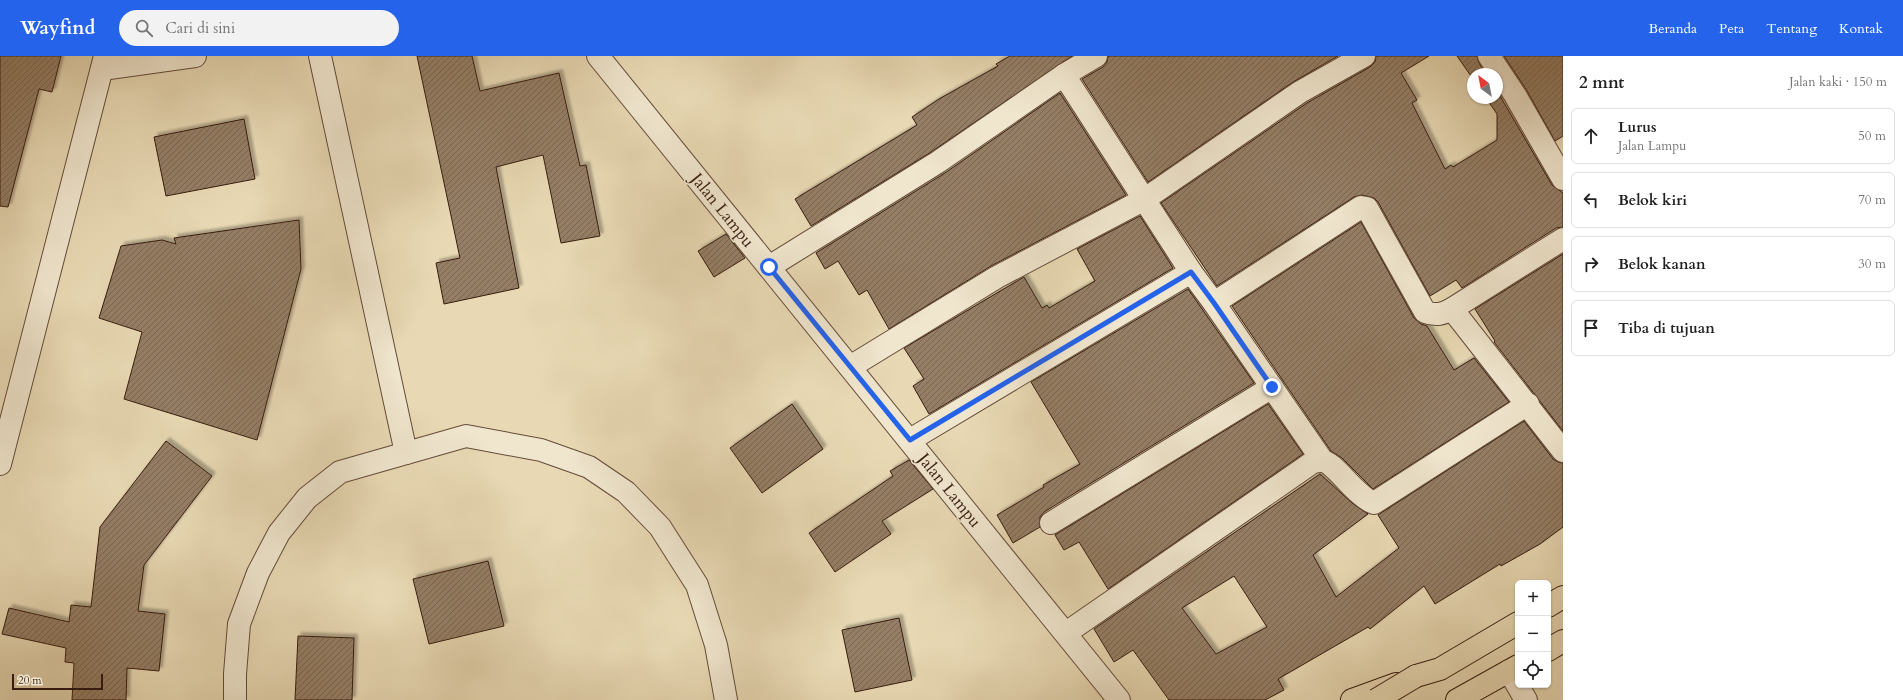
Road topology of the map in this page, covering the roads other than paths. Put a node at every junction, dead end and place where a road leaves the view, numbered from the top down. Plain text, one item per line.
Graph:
1 (195, 56) edge
2 (320, 56) edge
3 (598, 56) edge
4 (1096, 56) edge
5 (1364, 56) edge
6 (1489, 56) edge
7 (103, 62) edge
8 (1064, 75) junction
9 (1563, 179) edge
10 (1145, 199) junction
11 (1563, 239) edge
12 (769, 267) junction
13 (1191, 272) junction
14 (1214, 303) junction
15 (1452, 309) junction
16 (850, 367) junction
17 (1272, 387) junction
18 (1528, 404) junction
19 (910, 440) junction
20 (1563, 451) edge
21 (406, 453) junction
22 (1322, 460) junction
23 (0, 464) edge
24 (1051, 523) dead end
25 (1563, 597) edge
26 (1551, 604) edge
27 (1515, 625) edge
28 (1066, 633) junction
29 (1563, 641) edge
30 (1551, 648) edge
31 (1440, 669) junction
32 (1514, 669) edge
33 (1460, 699) edge
34 (235, 700) edge
35 (726, 700) edge
36 (1119, 700) edge
37 (1352, 700) edge
38 (1376, 700) edge
39 (1526, 700) edge

1 - 7 street
2 - 21 street
3 - 12 street, Jalan Lampu
4 - 8 street
5 - 10 street
6 - 9 street
7 - 23 street
8 - 10 street
8 - 12 street
10 - 13 street
10 - 16 street
11 - 15 street
12 - 16 street, Jalan Lampu
13 - 14 street
13 - 19 street
14 - 15 street
14 - 17 street
15 - 18 street
16 - 19 street, Jalan Lampu
17 - 22 street
17 - 24 street
18 - 20 street
18 - 22 street
19 - 28 street, Jalan Lampu
21 - 34 street
21 - 35 street
22 - 28 street
25 - 26 highway
27 - 31 highway
28 - 36 street, Jalan Lampu
29 - 30 highway
31 - 37 highway
31 - 38 highway, bridge
32 - 33 highway
32 - 39 street

